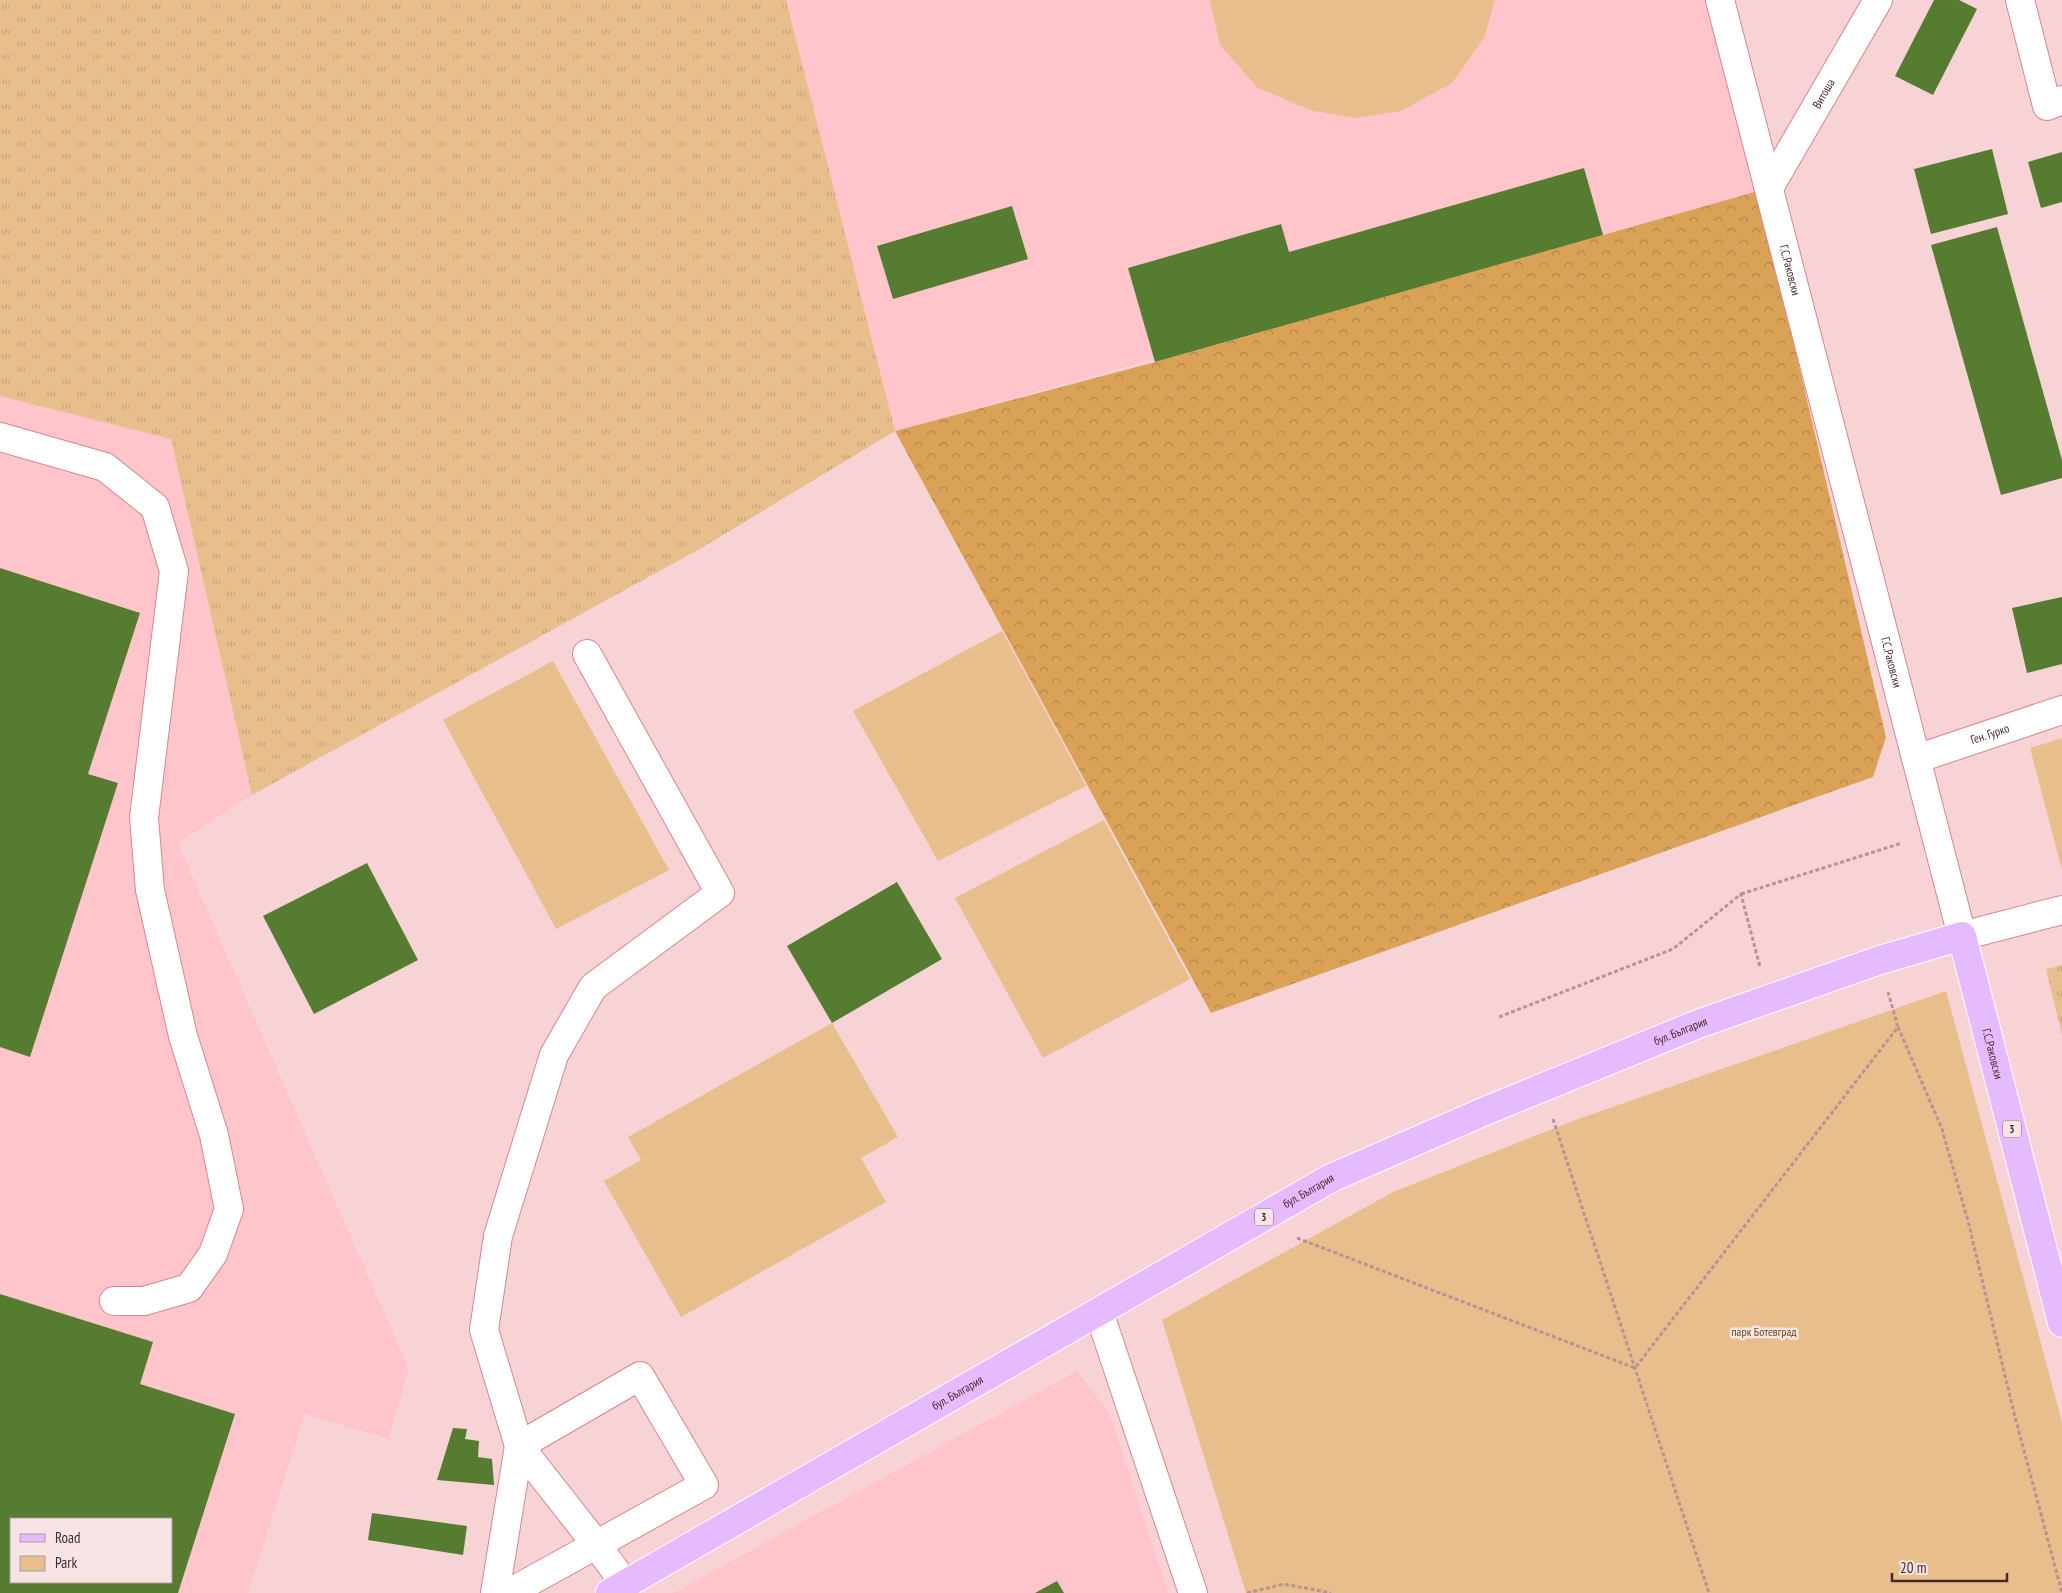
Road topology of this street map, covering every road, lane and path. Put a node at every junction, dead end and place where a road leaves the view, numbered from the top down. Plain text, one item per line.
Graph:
1 (1720, 0) edge
2 (1878, 0) edge
3 (2020, 0) edge
4 (2062, 100) edge
5 (1769, 188) junction
6 (0, 437) edge
7 (587, 654) dead end
8 (2062, 710) edge
9 (1916, 759) junction
10 (1936, 832) junction
11 (1741, 894) junction
12 (2062, 910) edge
13 (1962, 936) junction
14 (1880, 960) junction
15 (1769, 999) junction
16 (1499, 1016) dead end
17 (1898, 1027) junction
18 (1542, 1087) junction
19 (1254, 1222) junction
20 (114, 1301) dead end
21 (1099, 1312) junction
22 (2062, 1323) edge
23 (1635, 1368) junction
24 (519, 1446) junction
25 (596, 1544) junction
26 (618, 1589) edge
27 (2062, 1592) edge
28 (495, 1593) edge
29 (509, 1593) edge
30 (1193, 1593) edge
31 (1247, 1593) edge
32 (1330, 1593) edge
33 (1709, 1593) edge

1 - 5 street, Г.С.Раковски
2 - 5 street, Витоша
3 - 4 street
5 - 9 street, Г.С.Раковски
6 - 20 street
7 - 24 street
8 - 9 street, Ген. Гурко
9 - 10 street, Г.С.Раковски
10 - 11 path
10 - 13 street, Г.С.Раковски
11 - 15 path
11 - 16 path
12 - 13 street, бул. България
13 - 14 main road, бул. България / 3
13 - 22 main road, Г.С.Раковски / 3
14 - 15 main road, бул. България / 3
14 - 17 path
15 - 18 main road, бул. България / 3
17 - 23 path
17 - 27 path
18 - 19 main road, бул. България / 3
18 - 23 path
19 - 21 main road, бул. България / 3
19 - 23 path
21 - 26 main road, бул. България / 3
21 - 30 street
23 - 33 path
24 - 25 street
24 - 25 street
24 - 28 street
25 - 26 street
25 - 29 street
31 - 32 path

